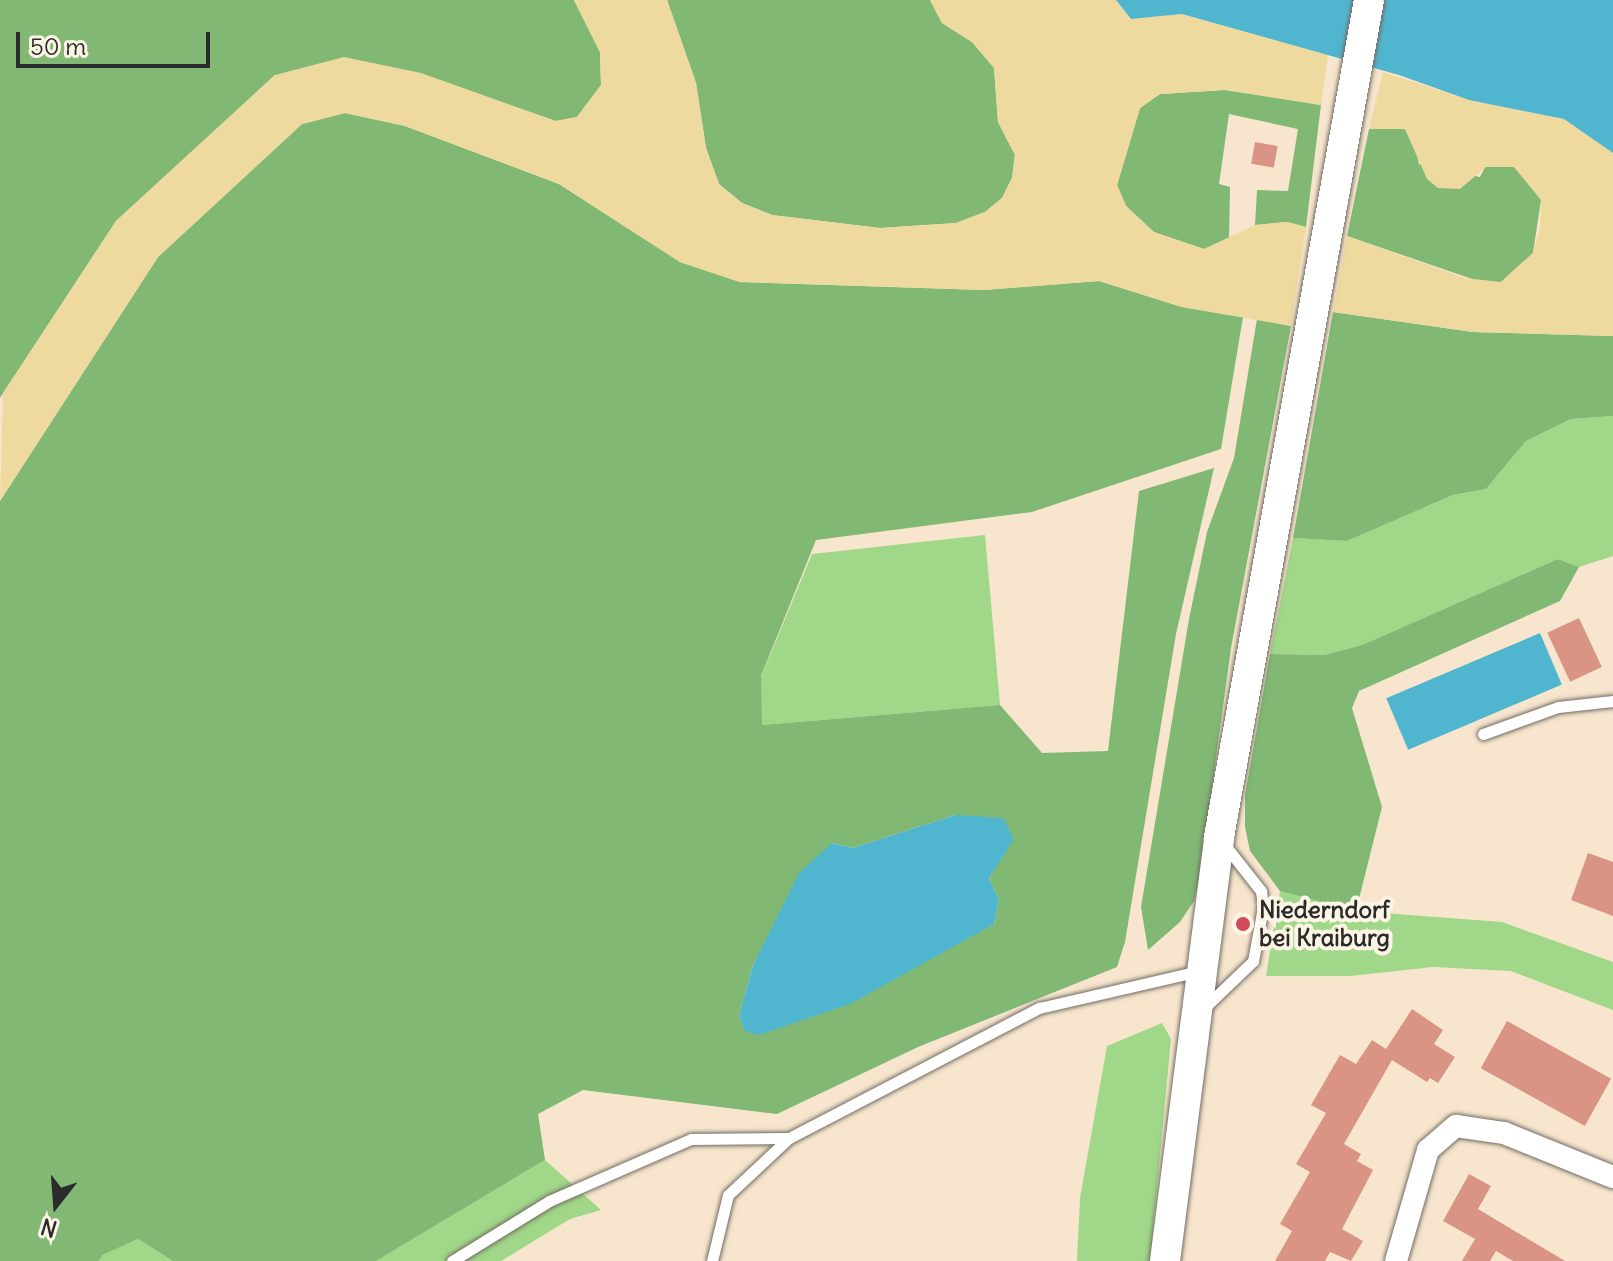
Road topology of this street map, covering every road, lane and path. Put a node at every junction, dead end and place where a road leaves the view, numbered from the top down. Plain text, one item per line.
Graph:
1 (1369, 0) edge
2 (1613, 701) edge
3 (1483, 734) dead end
4 (1219, 837) junction
5 (1199, 971) junction
6 (1193, 1017) junction
7 (789, 1138) junction
8 (1613, 1177) edge
9 (452, 1261) edge
10 (712, 1261) edge
11 (1165, 1261) edge
12 (1396, 1261) edge

1 - 4 main road
2 - 3 lane
4 - 5 main road
4 - 6 lane
5 - 6 main road
5 - 7 lane
6 - 11 main road
7 - 9 lane
7 - 10 lane
8 - 12 street

